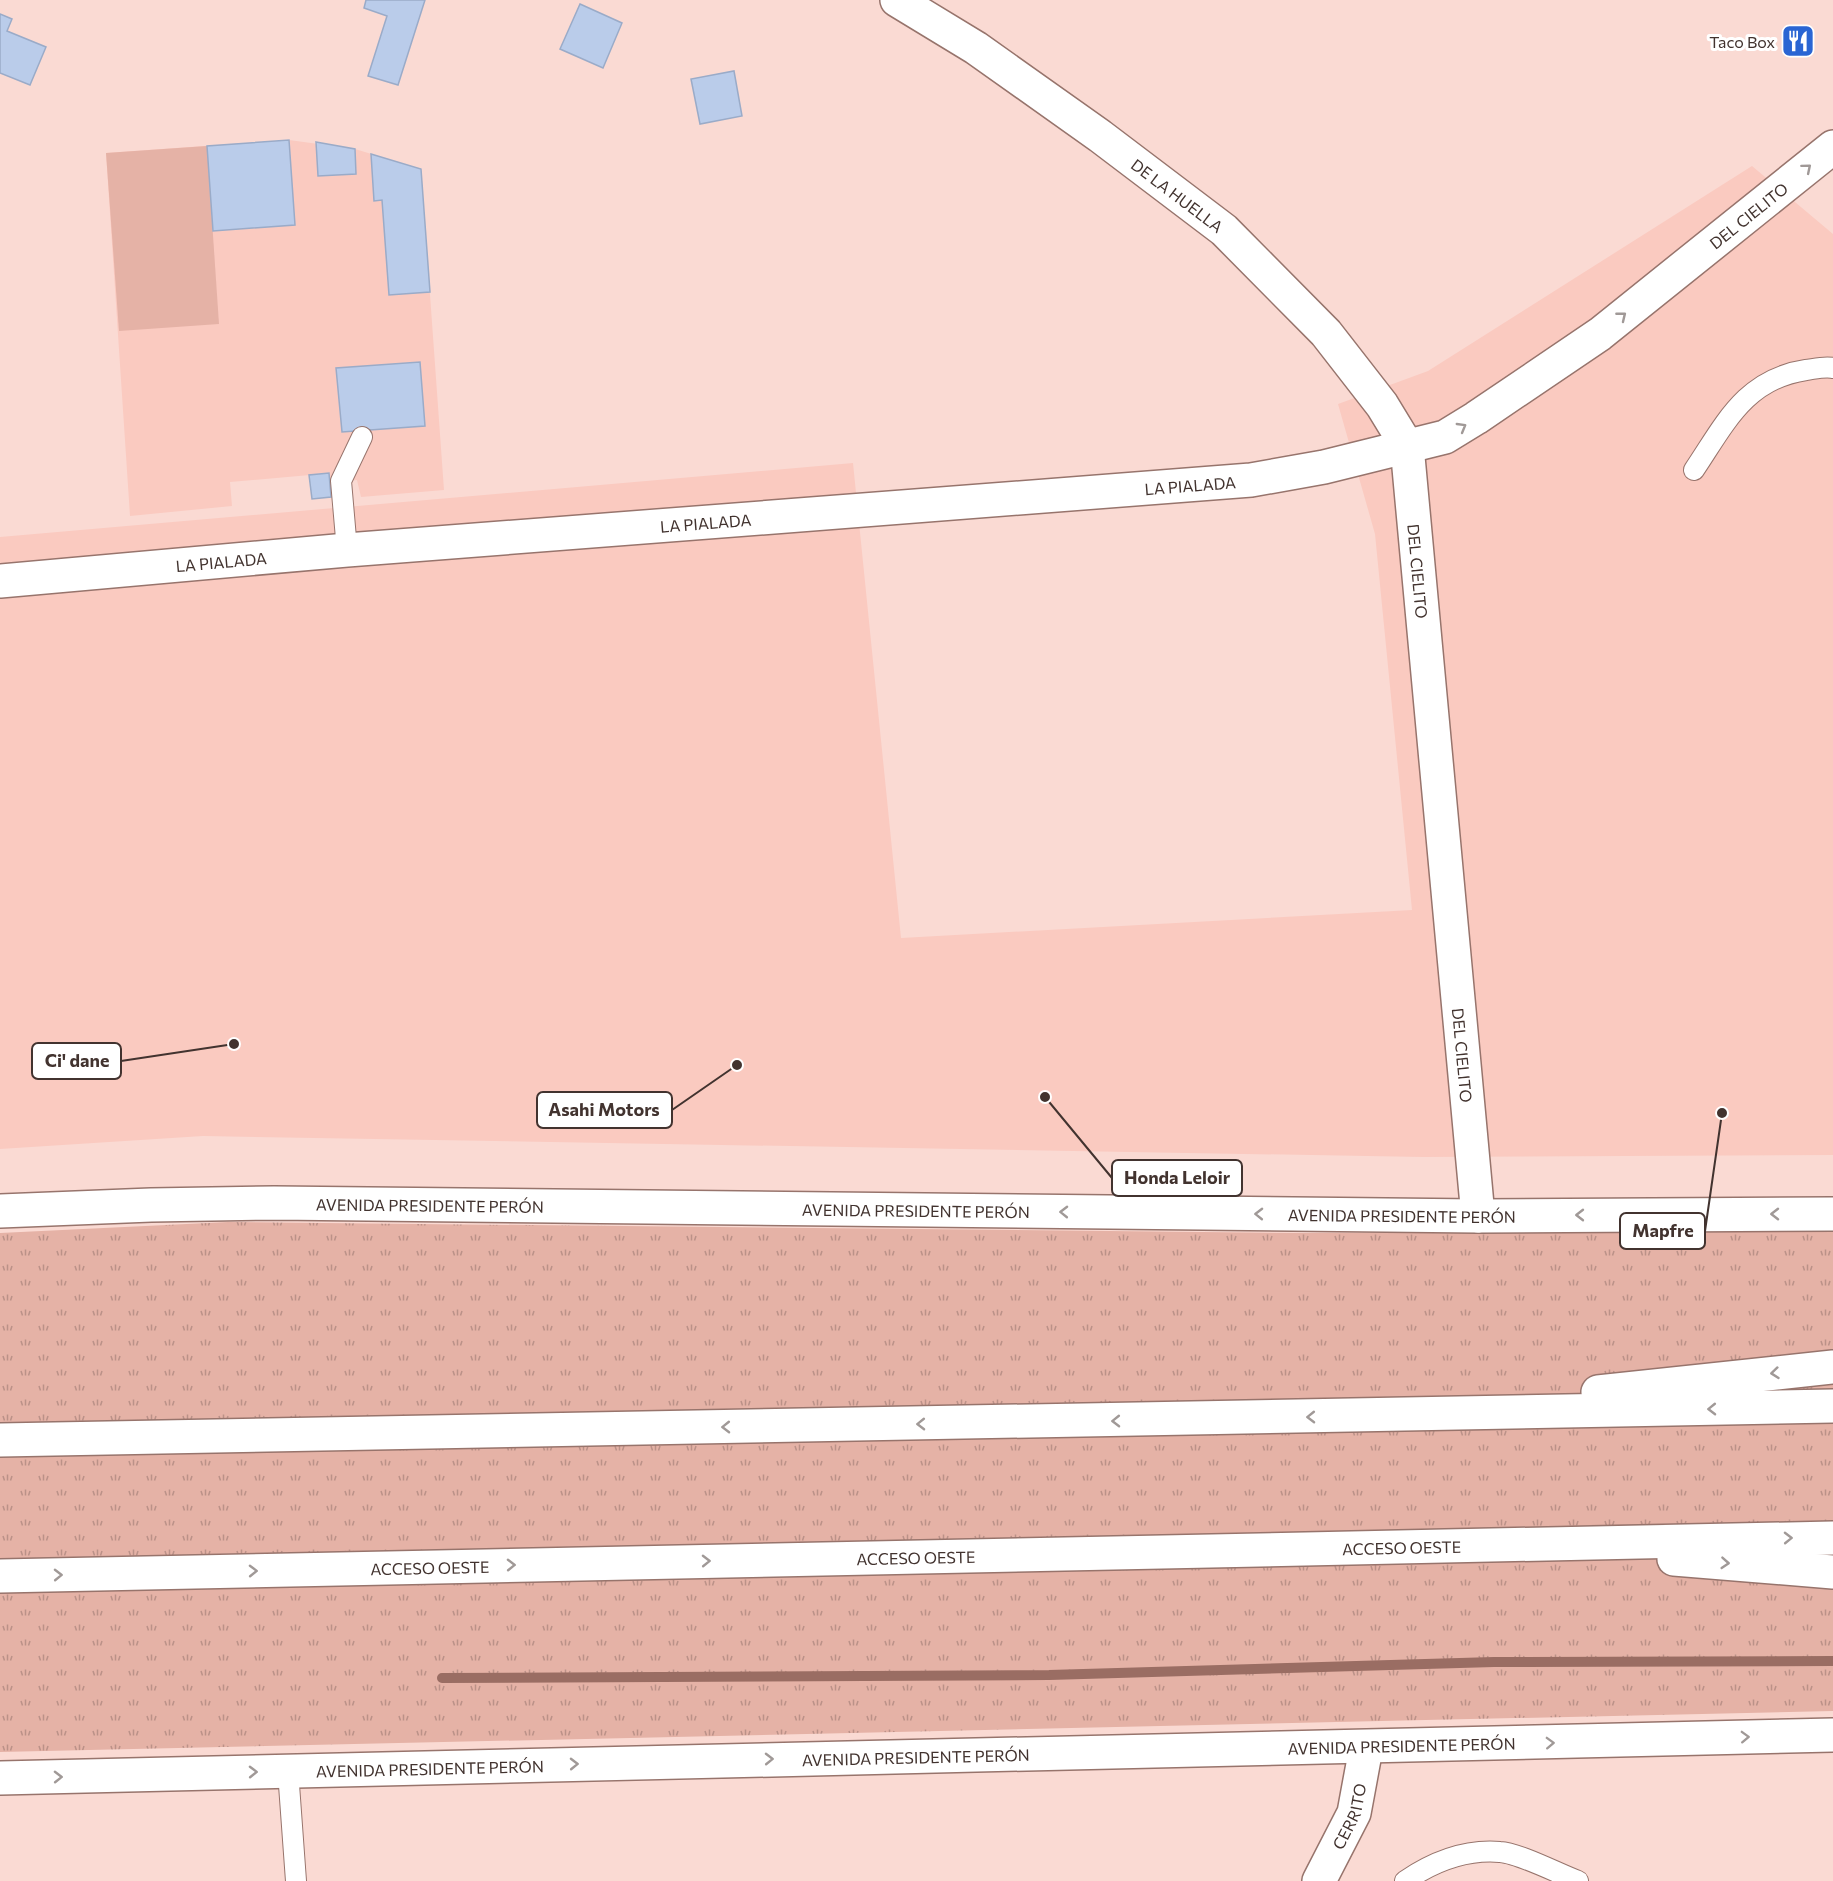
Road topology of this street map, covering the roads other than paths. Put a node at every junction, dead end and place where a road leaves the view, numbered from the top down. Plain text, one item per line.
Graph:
1 (897, 0) edge
2 (1833, 147) edge
3 (1833, 368) edge
4 (362, 437) dead end
5 (1407, 447) junction
6 (1694, 470) dead end
7 (347, 550) junction
8 (0, 581) edge
9 (0, 1211) edge
10 (1833, 1214) edge
11 (1478, 1216) junction
12 (1833, 1367) edge
13 (1833, 1406) edge
14 (1370, 1416) junction
15 (0, 1440) edge
16 (1833, 1538) edge
17 (1478, 1544) junction
18 (1833, 1572) edge
19 (0, 1576) edge
20 (1833, 1735) edge
21 (1365, 1748) junction
22 (288, 1771) junction
23 (0, 1778) edge
24 (296, 1881) edge
25 (1319, 1881) edge
26 (1405, 1881) edge
27 (1578, 1881) edge

1 - 5 main road, DE LA HUELLA
5 -> 2 main road, DEL CIELITO
3 - 6 lane
4 - 7 lane
5 - 7 main road, LA PIALADA
5 - 11 main road, DEL CIELITO
7 - 8 main road, LA PIALADA
11 -> 9 main road, AVENIDA PRESIDENTE PERÓN
10 -> 11 main road, AVENIDA PRESIDENTE PERÓN
12 -> 14 main road
13 -> 14 main road
14 -> 15 main road
17 -> 16 main road, ACCESO OESTE
17 -> 18 main road
19 -> 17 main road, ACCESO OESTE
21 -> 20 main road, AVENIDA PRESIDENTE PERÓN
22 -> 21 main road, AVENIDA PRESIDENTE PERÓN
21 - 25 main road, CERRITO
23 -> 22 main road, AVENIDA PRESIDENTE PERÓN
22 - 24 lane
26 - 27 lane

